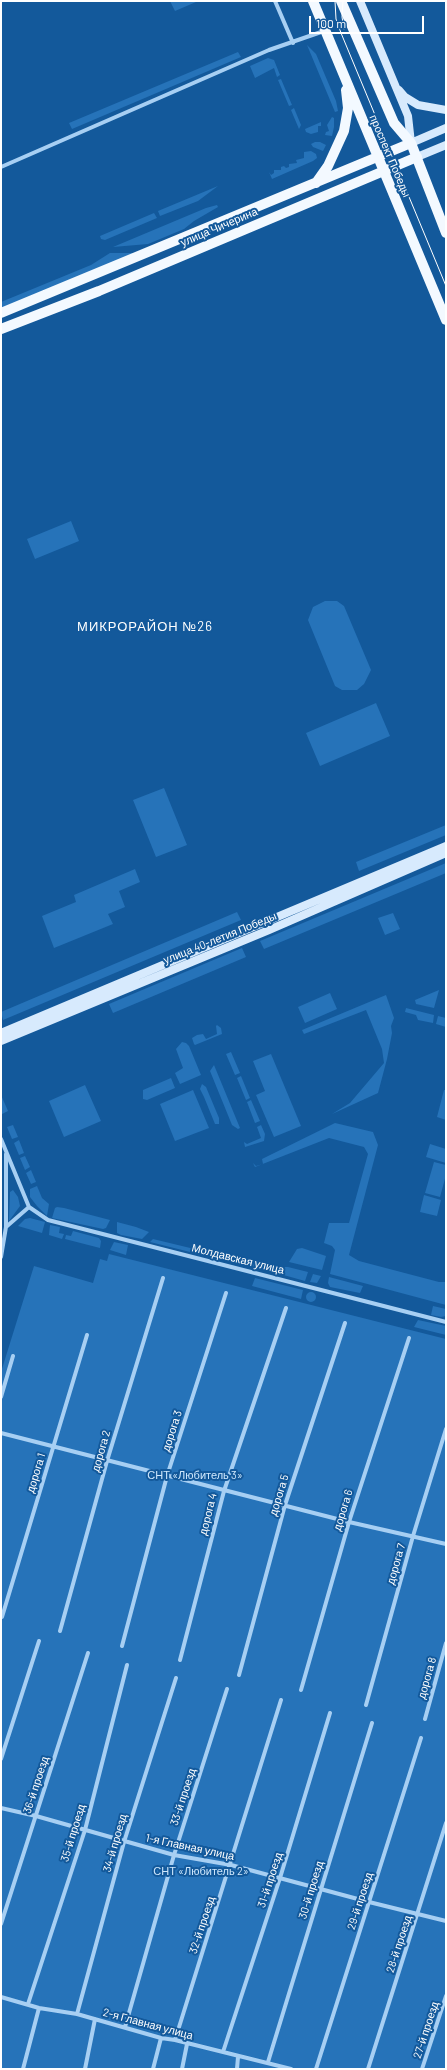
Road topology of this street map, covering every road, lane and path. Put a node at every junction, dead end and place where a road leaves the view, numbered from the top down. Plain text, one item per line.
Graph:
1 (275, 1) edge
2 (313, 1) edge
3 (341, 1) edge
4 (360, 1) edge
5 (325, 30) junction
6 (293, 43) junction
7 (345, 78) junction
8 (393, 81) junction
9 (446, 110) edge
10 (446, 128) edge
11 (411, 143) junction
12 (446, 145) edge
13 (417, 157) junction
14 (377, 158) junction
15 (1, 166) edge
16 (383, 171) junction
17 (316, 183) junction
18 (446, 233) edge
19 (46, 295) junction
20 (51, 308) junction
21 (1, 313) edge
22 (446, 320) edge
23 (1, 330) edge
24 (446, 846) edge
25 (446, 853) edge
26 (268, 926) junction
27 (95, 997) junction
28 (1, 1032) edge
29 (1, 1041) edge
30 (1, 1140) edge
31 (6, 1152) junction
32 (29, 1207) junction
33 (6, 1227) junction
34 (1, 1257) edge
35 (163, 1278) dead end
36 (226, 1293) dead end
37 (286, 1308) dead end
38 (446, 1322) edge
39 (345, 1323) dead end
40 (88, 1335) dead end
41 (409, 1338) dead end
42 (13, 1356) dead end
43 (1, 1397) edge
44 (446, 1429) edge
45 (1, 1434) edge
46 (53, 1447) junction
47 (107, 1460) junction
48 (167, 1476) junction
49 (224, 1490) junction
50 (285, 1505) junction
51 (349, 1522) junction
52 (413, 1536) junction
53 (446, 1544) edge
54 (2, 1617) dead end
55 (60, 1631) dead end
56 (39, 1641) dead end
57 (446, 1643) edge
58 (122, 1646) dead end
59 (88, 1652) dead end
60 (180, 1660) dead end
61 (127, 1665) dead end
62 (240, 1675) dead end
63 (176, 1678) dead end
64 (227, 1689) dead end
65 (301, 1690) dead end
66 (281, 1700) dead end
67 (366, 1705) dead end
68 (330, 1713) dead end
69 (425, 1719) dead end
70 (372, 1723) dead end
71 (421, 1738) dead end
72 (1, 1760) edge
73 (1, 1808) edge
74 (36, 1816) junction
75 (446, 1823) edge
76 (85, 1830) junction
77 (124, 1842) junction
78 (174, 1854) junction
79 (231, 1864) junction
80 (280, 1878) junction
81 (321, 1889) junction
82 (369, 1902) junction
83 (418, 1914) junction
84 (446, 1921) edge
85 (1, 1924) edge
86 (446, 1996) edge
87 (1, 1997) edge
88 (28, 2004) junction
89 (40, 2008) junction
90 (77, 2014) junction
91 (95, 2019) junction
92 (125, 2027) junction
93 (161, 2038) junction
94 (175, 2040) junction
95 (187, 2044) junction
96 (223, 2052) junction
97 (238, 2057) junction
98 (268, 2062) junction
99 (23, 2069) edge
100 (85, 2069) edge
101 (153, 2069) edge
102 (182, 2069) edge
103 (236, 2069) edge
104 (291, 2069) edge
105 (316, 2069) edge
106 (368, 2069) edge
107 (422, 2069) edge

1 - 6 street
2 - 5 main road, проспект Победы
3 - 11 main road, проспект Победы
4 - 8 street
5 - 6 street
5 - 7 main road, проспект Победы
6 - 15 street
7 - 14 main road, проспект Победы
7 - 17 main road
8 - 9 street
8 - 11 street
10 - 11 street, улица Чичерина
11 - 13 main road, проспект Победы
11 - 14 main road, улица Чичерина
12 - 13 street, улица Чичерина
13 - 16 main road, улица Чичерина
13 - 18 main road, проспект Победы
14 - 16 main road, проспект Победы
14 - 17 main road, улица Чичерина
16 - 20 main road, улица Чичерина
16 - 22 main road, проспект Победы
17 - 19 main road, улица Чичерина
19 - 20 main road
19 - 21 main road, улица Чичерина
20 - 23 main road, улица Чичерина
24 - 26 street, улица 40-летия Победы
25 - 26 street, улица 40-летия Победы
26 - 27 street, улица 40-летия Победы
27 - 28 street, улица 40-летия Победы
27 - 29 street, улица 40-летия Победы
30 - 31 street
31 - 32 street
31 - 33 street
32 - 33 street
32 - 38 street, Молдавская улица
33 - 34 street
35 - 47 street, дорога 2
36 - 48 street, дорога 3
37 - 49 street, дорога 4
39 - 50 street, дорога 5
40 - 46 street, дорога 1
41 - 51 street, дорога 6
42 - 43 street
44 - 52 street, дорога 7
45 - 46 street
46 - 47 street
46 - 54 street, дорога 1
47 - 48 street
47 - 55 street, дорога 2
48 - 49 street
48 - 58 street, дорога 3
49 - 50 street
49 - 60 street, дорога 4
50 - 51 street
50 - 62 street, дорога 5
51 - 52 street
51 - 65 street, дорога 6
52 - 53 street
52 - 67 street, дорога 7
56 - 72 street
57 - 69 street, дорога 8
59 - 74 street, 36-й проезд
61 - 76 street, 35-й проезд
63 - 77 street, 34-й проезд
64 - 78 street, 33-й проезд
66 - 79 street, 32-й проезд
68 - 80 street, 31-й проезд
70 - 81 street, 30-й проезд
71 - 82 street, 29-й проезд
73 - 74 street, 1-я Главная улица
74 - 76 street, 1-я Главная улица
74 - 85 street, 36-й проезд
75 - 83 street, 28-й проезд
76 - 77 street, 1-я Главная улица
76 - 88 street, 35-й проезд
77 - 78 street, 1-я Главная улица
77 - 90 street, 34-й проезд
78 - 79 street, 1-я Главная улица
78 - 92 street, 33-й проезд
79 - 80 street, 1-я Главная улица
79 - 94 street, 32-й проезд
80 - 81 street, 1-я Главная улица
80 - 96 street, 31-й проезд
81 - 82 street, 1-я Главная улица
81 - 98 street, 30-й проезд
82 - 83 street, 1-я Главная улица
82 - 105 street, 29-й проезд
83 - 84 street, 1-я Главная улица
83 - 106 street, 28-й проезд
86 - 107 street, 27-й проезд
87 - 88 street, 2-я Главная улица
88 - 89 street, 2-я Главная улица
89 - 90 street, 2-я Главная улица
89 - 99 street
90 - 91 street, 2-я Главная улица
91 - 92 street, 2-я Главная улица
91 - 100 street
92 - 93 street, 2-я Главная улица
93 - 94 street, 2-я Главная улица
93 - 101 street
94 - 95 street, 2-я Главная улица
95 - 96 street, 2-я Главная улица
95 - 102 street
96 - 97 street, 2-я Главная улица
97 - 98 street, 2-я Главная улица
97 - 103 street
98 - 104 street, 2-я Главная улица

